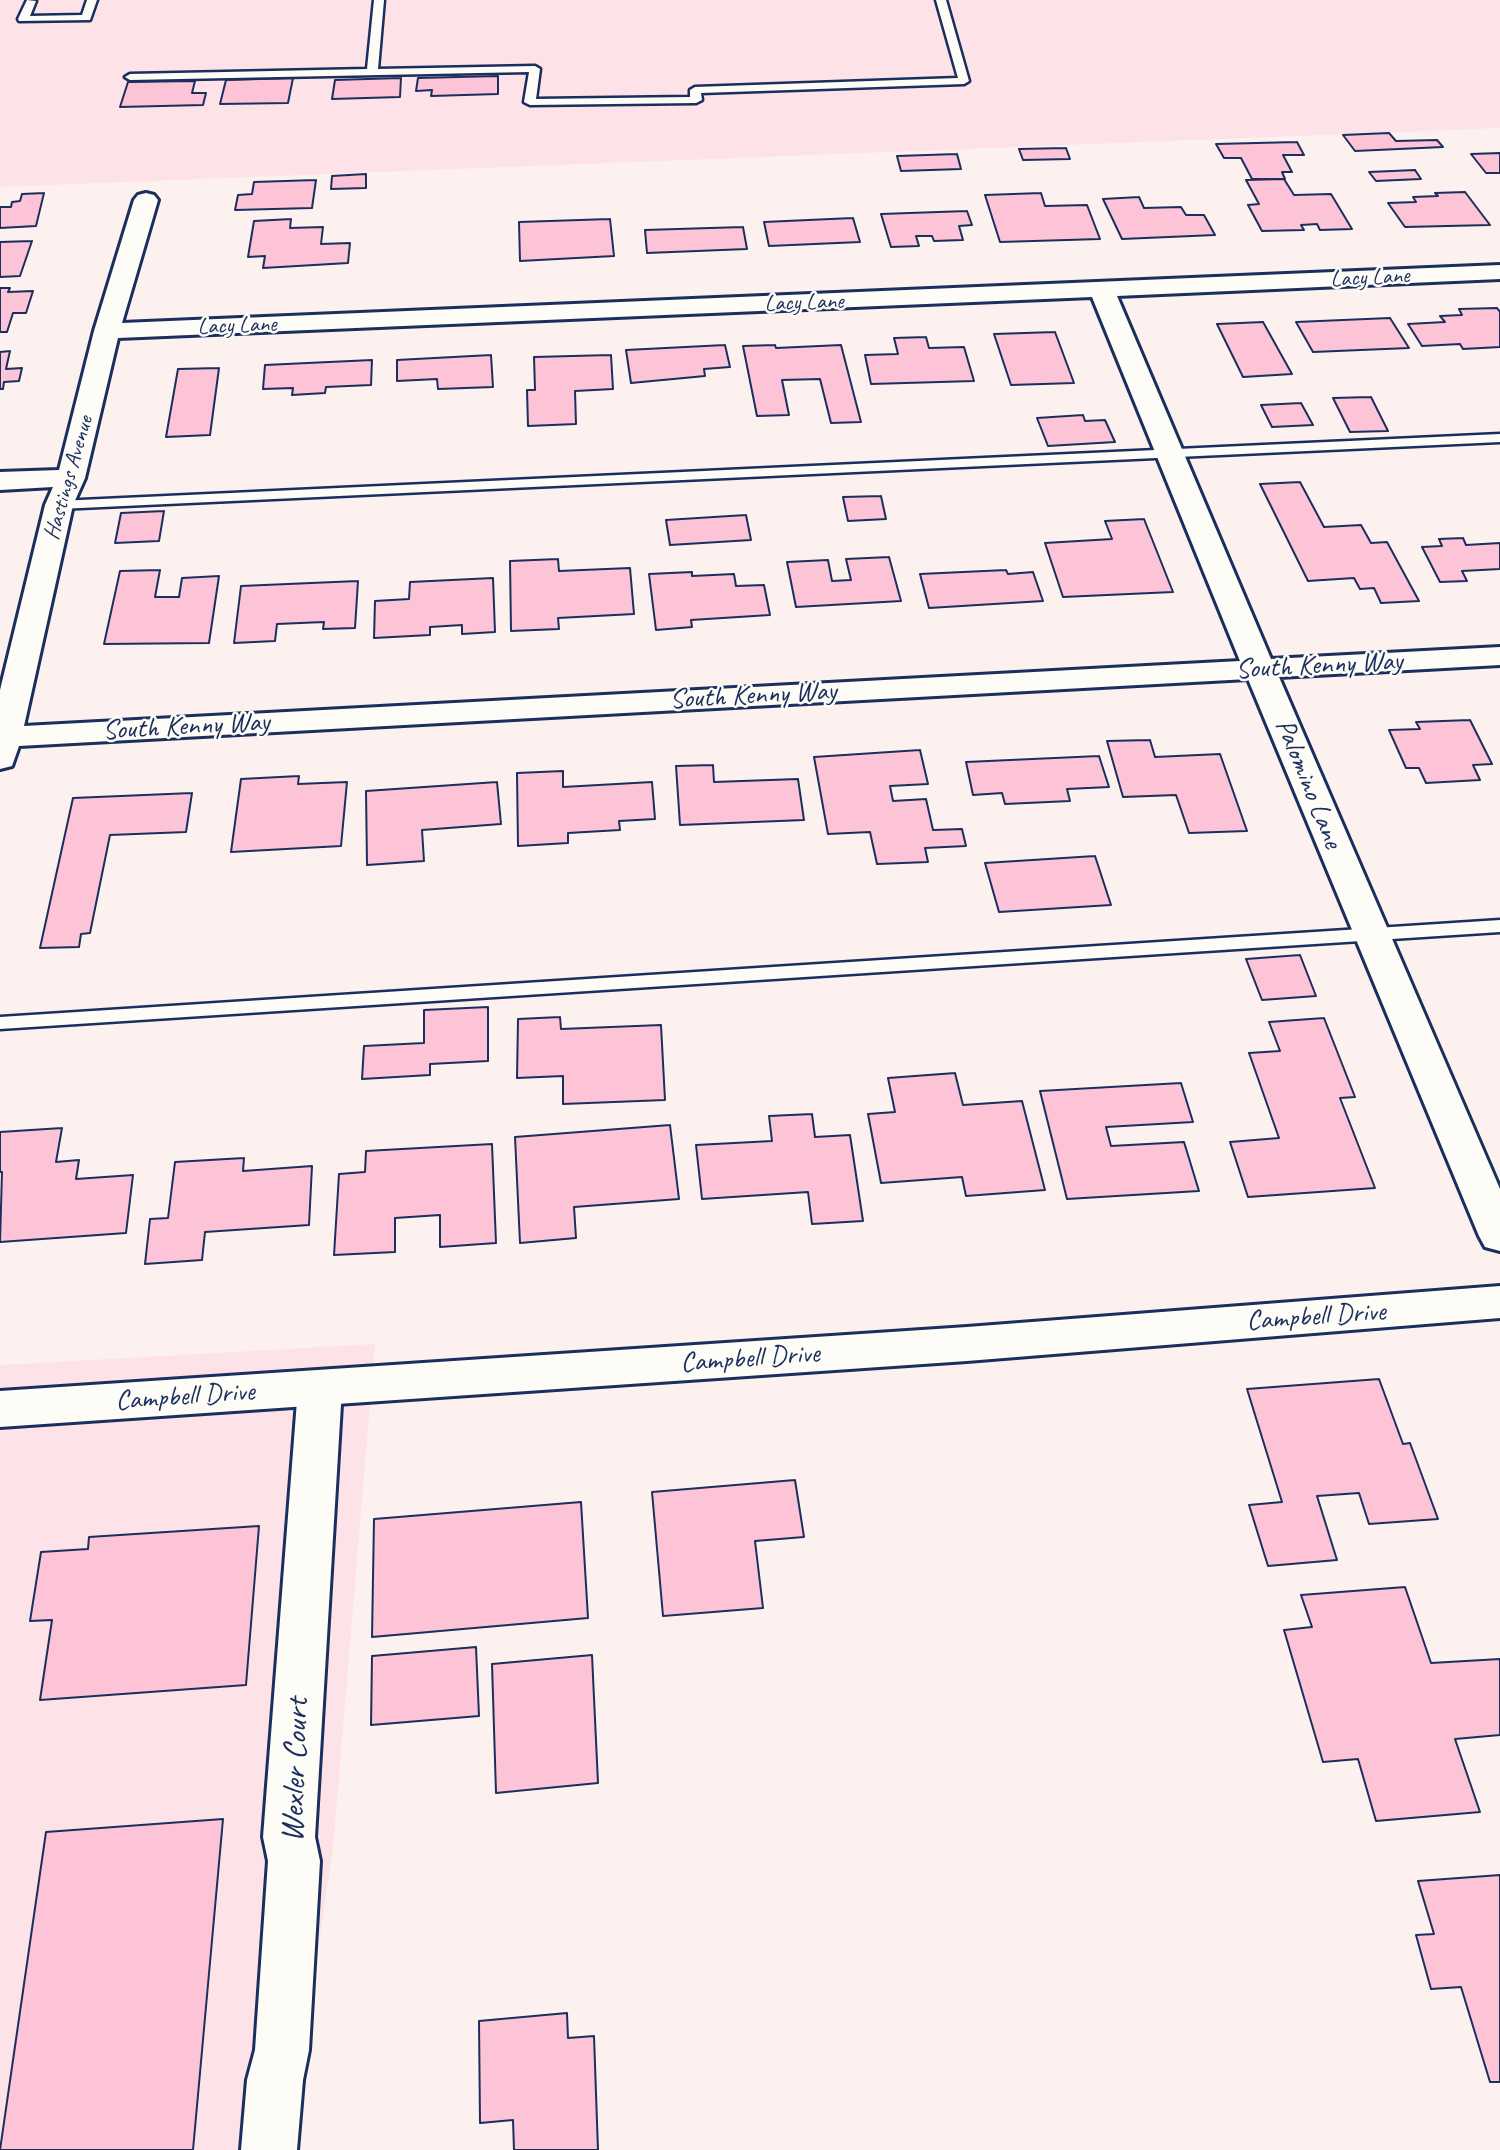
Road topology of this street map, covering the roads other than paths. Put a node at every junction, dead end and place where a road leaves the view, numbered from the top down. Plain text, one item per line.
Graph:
1 (92, 0) edge
2 (379, 0) edge
3 (941, 0) edge
4 (31, 1) edge
5 (372, 72) junction
6 (130, 77) dead end
7 (146, 200) dead end
8 (1500, 272) edge
9 (1102, 291) junction
10 (107, 331) junction
11 (1500, 438) edge
12 (1170, 453) junction
13 (71, 478) junction
14 (0, 481) edge
15 (59, 505) junction
16 (1500, 656) edge
17 (1260, 669) junction
18 (3, 748) edge
19 (1500, 926) edge
20 (1370, 934) junction
21 (0, 1023) edge
22 (1500, 1237) edge
23 (1500, 1302) edge
24 (320, 1388) junction
25 (0, 1409) edge
26 (270, 2150) edge

1 - 4 lane
2 - 5 lane
3 - 5 lane
5 - 6 lane
7 - 10 street, Hastings Avenue
8 - 9 street, Lacy Lane
9 - 10 street, Lacy Lane
9 - 12 street, Palomino Lane
10 - 13 street, Hastings Avenue
11 - 12 lane
12 - 15 lane
12 - 17 street, Palomino Lane
13 - 14 street
13 - 15 street, Hastings Avenue
15 - 18 street, Hastings Avenue
16 - 17 street, South Kenny Way
17 - 18 street, South Kenny Way
17 - 20 street, Palomino Lane
19 - 20 lane
20 - 21 lane
20 - 22 street, Palomino Lane
23 - 24 street, Campbell Drive
24 - 25 street, Campbell Drive
24 - 26 street, Wexler Court

